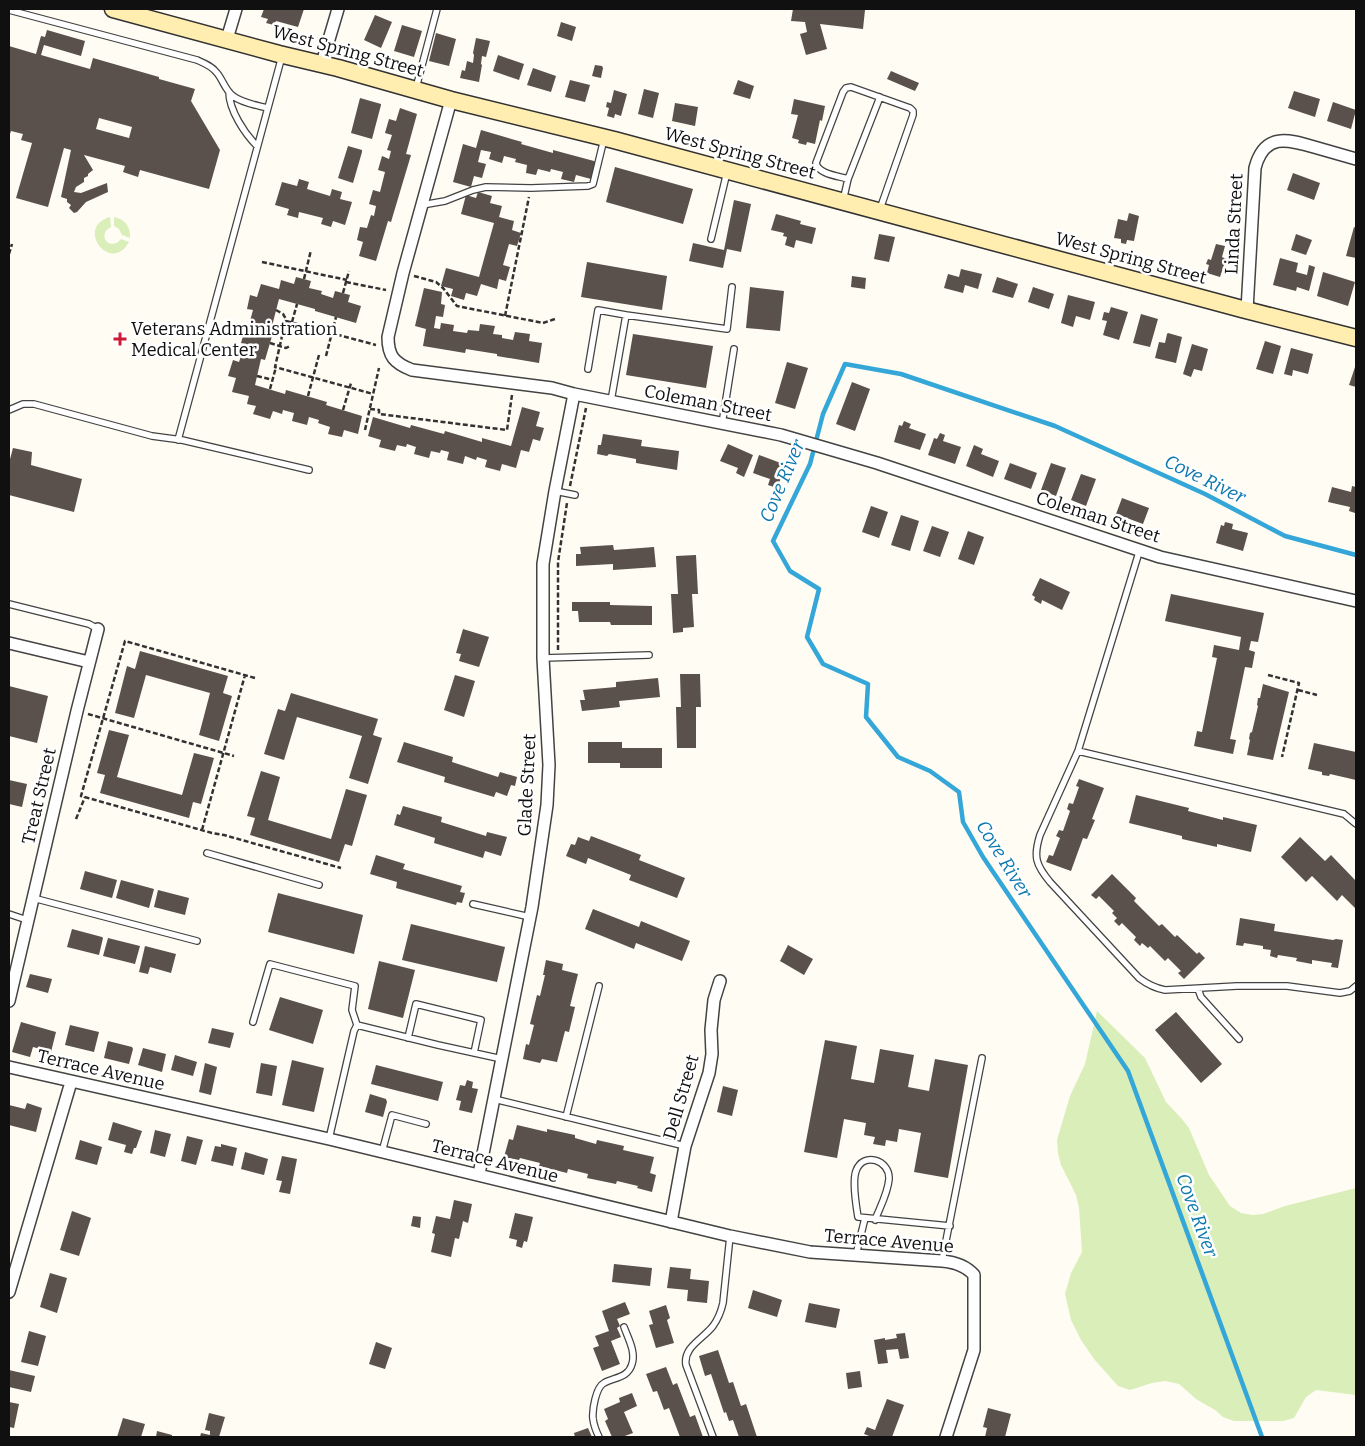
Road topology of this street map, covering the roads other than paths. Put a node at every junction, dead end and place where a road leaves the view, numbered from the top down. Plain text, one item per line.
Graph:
1 (113, 9) edge
2 (236, 9) edge
3 (338, 9) edge
4 (436, 9) edge
5 (9, 10) edge
6 (227, 39) junction
7 (282, 55) junction
8 (322, 64) junction
9 (415, 90) junction
10 (229, 92) junction
11 (880, 97) junction
12 (451, 100) junction
13 (267, 108) junction
14 (604, 138) junction
15 (257, 146) junction
16 (1356, 159) edge
17 (727, 170) junction
18 (848, 179) junction
19 (842, 202) junction
20 (422, 205) junction
21 (880, 211) junction
22 (711, 239) dead end
23 (732, 286) dead end
24 (1247, 310) junction
25 (626, 315) junction
26 (1356, 338) edge
27 (734, 349) dead end
28 (588, 369) dead end
29 (574, 394) junction
30 (611, 401) junction
31 (9, 410) edge
32 (722, 424) junction
33 (178, 440) junction
34 (309, 470) dead end
35 (555, 491) junction
36 (572, 495) road end
37 (1140, 549) junction
38 (1356, 601) edge
39 (9, 604) edge
40 (98, 629) joint
41 (9, 643) edge
42 (649, 655) dead end
43 (544, 658) junction
44 (89, 662) junction
45 (1078, 751) junction
46 (1356, 824) edge
47 (207, 853) dead end
48 (319, 884) dead end
49 (33, 898) junction
50 (473, 904) dead end
51 (9, 914) edge
52 (530, 917) junction
53 (27, 920) junction
54 (198, 940) dead end
55 (720, 981) dead end
56 (599, 986) dead end
57 (1356, 986) edge
58 (1198, 989) junction
59 (9, 1001) edge
60 (253, 1022) dead end
61 (357, 1025) junction
62 (408, 1038) junction
63 (1239, 1039) dead end
64 (474, 1053) junction
65 (982, 1058) dead end
66 (502, 1059) junction
67 (9, 1067) edge
68 (71, 1082) junction
69 (494, 1099) junction
70 (566, 1117) junction
71 (426, 1124) dead end
72 (329, 1139) junction
73 (685, 1146) junction
74 (382, 1152) junction
75 (479, 1174) junction
76 (864, 1218) junction
77 (875, 1220) junction
78 (671, 1222) junction
79 (950, 1226) junction
80 (730, 1236) junction
81 (856, 1255) junction
82 (942, 1261) junction
83 (9, 1292) edge
84 (624, 1327) dead end
85 (599, 1437) edge
86 (714, 1437) edge
87 (946, 1437) edge

1 - 6 main road, West Spring Street
2 - 6 street
3 - 8 street
4 - 9 lane
5 - 10 lane
6 - 7 main road, West Spring Street
7 - 8 main road, West Spring Street
7 - 13 lane
8 - 9 main road, West Spring Street
9 - 12 main road, West Spring Street
10 - 13 lane
10 - 15 lane
11 - 18 lane
11 - 18 lane
11 - 21 lane
12 - 14 main road, West Spring Street
12 - 20 street
13 - 15 lane
14 - 17 main road, West Spring Street
14 - 20 lane
15 - 33 lane
16 - 24 street, Linda Street
17 - 19 main road, West Spring Street
17 - 22 lane
18 - 19 lane
19 - 21 main road, West Spring Street
20 - 29 street, Coleman Street
21 - 24 main road, West Spring Street
23 - 25 lane
24 - 26 main road, West Spring Street
25 - 28 lane
25 - 30 lane
27 - 32 lane
29 - 30 street, Coleman Street
29 - 35 street, Glade Street
30 - 32 street, Coleman Street
31 - 33 lane
32 - 37 street, Coleman Street
33 - 34 lane
35 - 36 lane
35 - 43 street, Glade Street
37 - 38 street, Coleman Street
37 - 45 lane
39 - 40 lane
40 - 44 street, Treat Street
41 - 44 street
42 - 43 lane
43 - 52 street, Glade Street
44 - 49 street, Treat Street
45 - 46 lane
45 - 58 lane
47 - 48 lane
49 - 53 street, Treat Street
49 - 54 lane
50 - 52 lane
51 - 53 lane
52 - 66 street, Glade Street
53 - 59 street, Treat Street
55 - 73 street, Dell Street
56 - 70 lane
57 - 58 lane
58 - 63 lane
60 - 61 lane
61 - 62 lane
61 - 72 lane
62 - 64 lane
62 - 64 lane
64 - 66 lane
65 - 79 lane
66 - 69 street, Glade Street
67 - 68 street, Terrace Avenue
68 - 72 street, Terrace Avenue
68 - 83 street
69 - 70 lane
69 - 75 street, Glade Street
70 - 73 lane
71 - 74 lane
72 - 74 street, Terrace Avenue
73 - 78 street, Dell Street
74 - 75 street, Terrace Avenue
75 - 78 street, Terrace Avenue
76 - 77 lane
76 - 77 lane
76 - 81 lane
77 - 79 lane
78 - 80 street, Terrace Avenue
79 - 82 lane
80 - 81 street, Terrace Avenue
80 - 86 lane
81 - 82 street, Terrace Avenue
82 - 87 street, Terrace Avenue
84 - 85 lane

